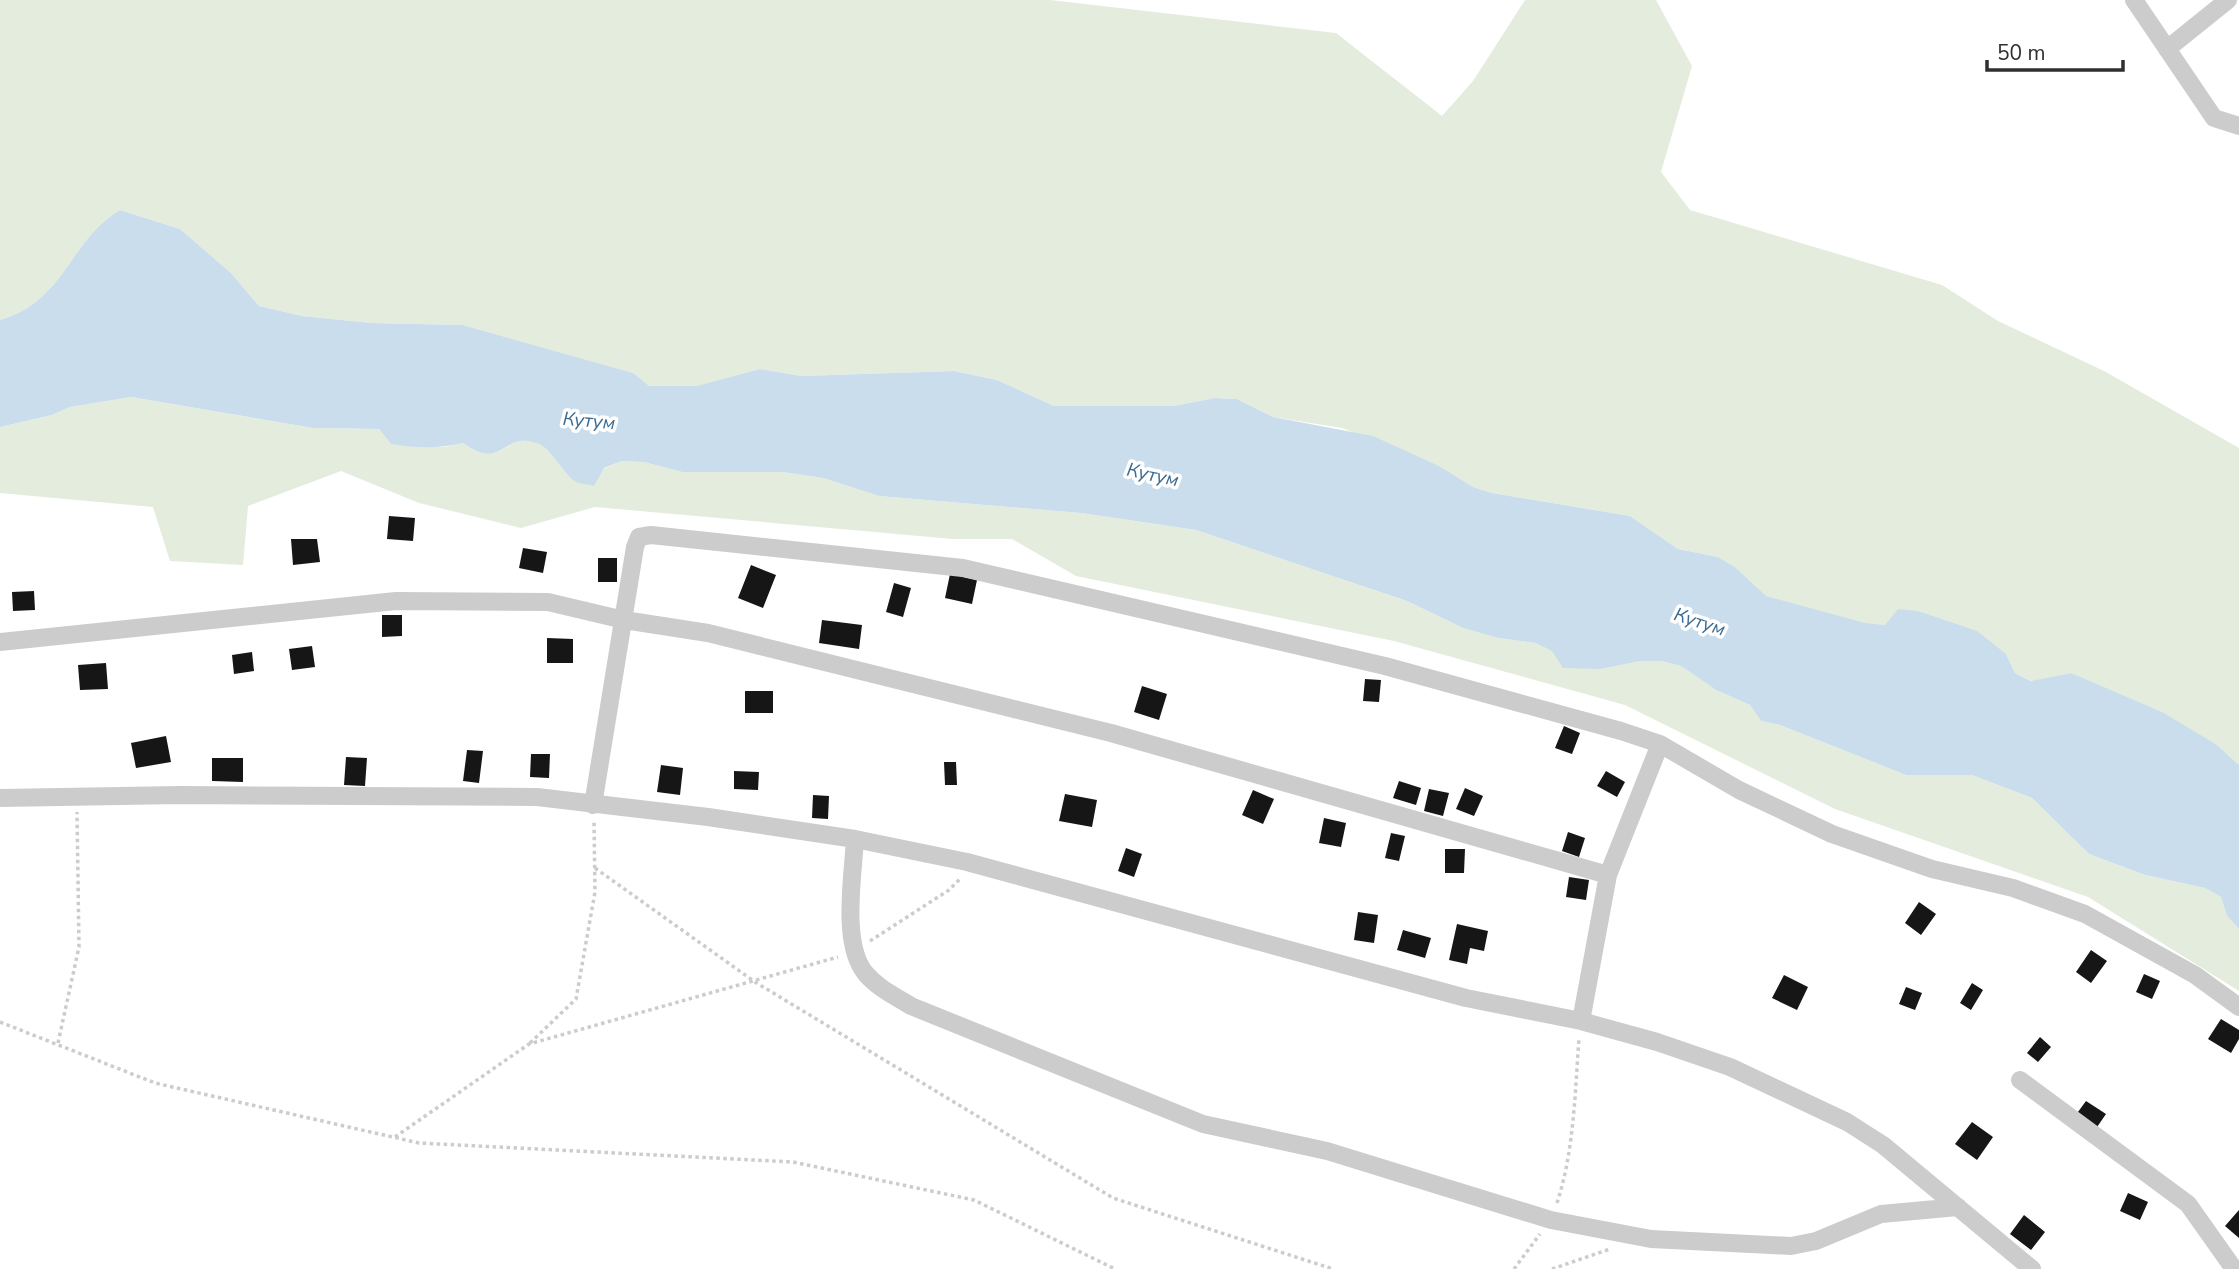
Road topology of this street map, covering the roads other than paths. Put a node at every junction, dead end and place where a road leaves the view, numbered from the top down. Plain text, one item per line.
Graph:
1 (2134, 0) edge
2 (2228, 0) edge
3 (2166, 49) junction
4 (2239, 126) edge
5 (624, 620) junction
6 (0, 642) edge
7 (1660, 744) junction
8 (0, 798) edge
9 (593, 805) junction
10 (855, 839) junction
11 (1608, 874) junction
12 (2239, 1007) edge
13 (1581, 1021) junction
14 (2020, 1080) dead end
15 (1958, 1207) junction
16 (2032, 1269) edge
17 (2234, 1269) edge

1 - 3 street
2 - 3 street
3 - 4 street
5 - 6 street
5 - 7 street
5 - 9 street
5 - 11 street
7 - 11 street
7 - 12 street
8 - 9 street
9 - 10 street
10 - 13 street
10 - 15 street
11 - 13 street
13 - 15 street
14 - 17 street
15 - 16 street

